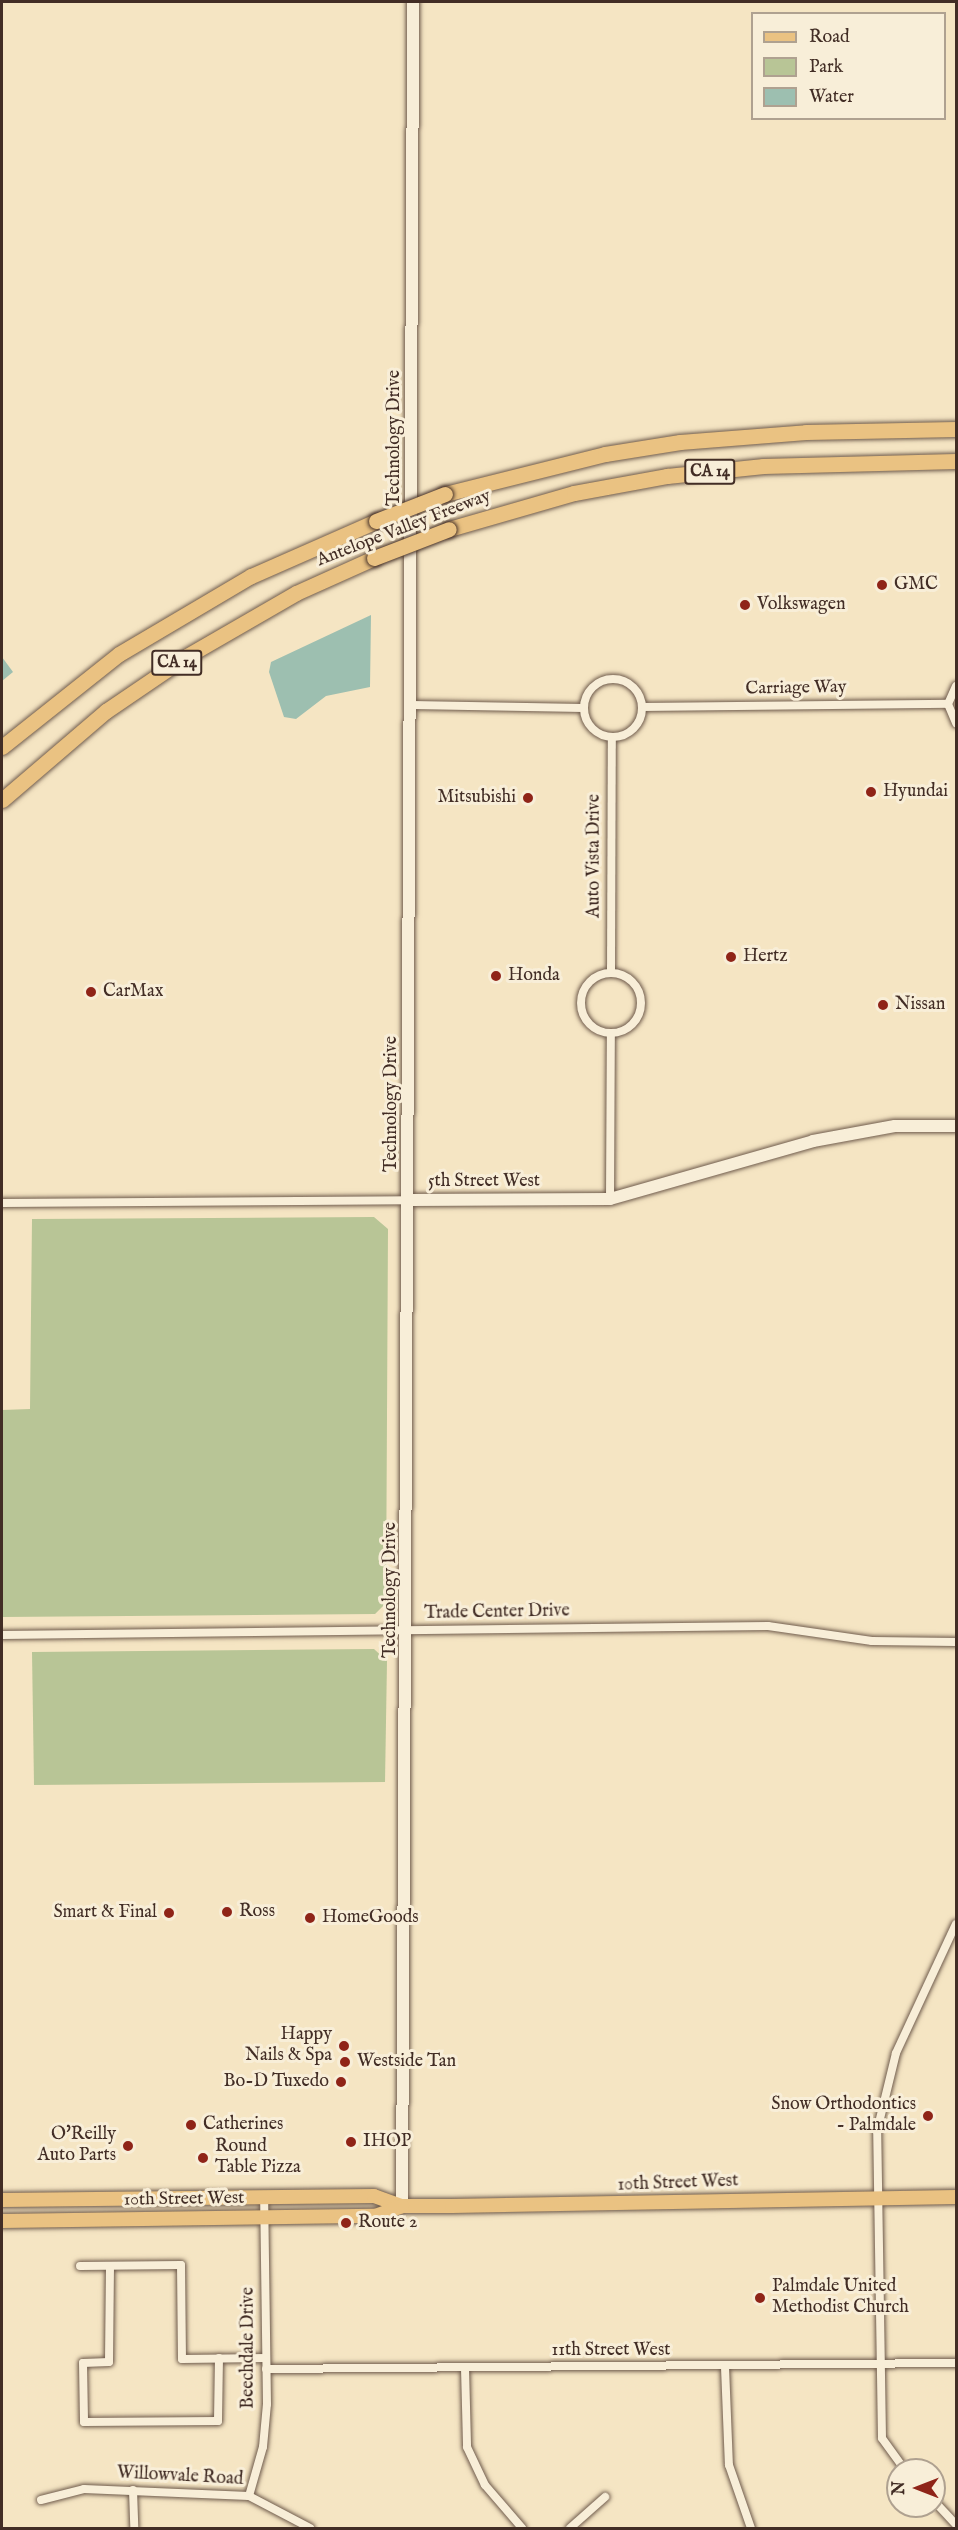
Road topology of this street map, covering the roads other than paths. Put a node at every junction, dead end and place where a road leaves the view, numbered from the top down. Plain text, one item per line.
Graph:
1 (413, 2) edge
2 (957, 429) edge
3 (957, 461) edge
4 (957, 686) edge
5 (948, 704) junction
6 (412, 705) junction
7 (645, 707) junction
8 (584, 708) junction
9 (957, 723) edge
10 (612, 739) junction
11 (2, 747) edge
12 (2, 800) edge
13 (611, 973) junction
14 (611, 1034) junction
15 (957, 1126) edge
16 (610, 1199) junction
17 (410, 1200) junction
18 (2, 1203) edge
19 (409, 1631) junction
20 (2, 1635) edge
21 (957, 1642) edge
22 (957, 1924) edge
23 (876, 2196) junction
24 (957, 2196) edge
25 (264, 2197) junction
26 (2, 2200) edge
27 (402, 2206) junction
28 (264, 2216) junction
29 (2, 2221) edge
30 (80, 2266) dead end
31 (110, 2266) junction
32 (219, 2358) junction
33 (266, 2358) junction
34 (879, 2362) junction
35 (957, 2363) edge
36 (725, 2367) junction
37 (465, 2368) junction
38 (266, 2369) junction
39 (896, 2458) edge
40 (133, 2490) junction
41 (249, 2496) junction
42 (605, 2497) dead end
43 (41, 2500) dead end
44 (946, 2514) edge
45 (957, 2525) edge
46 (134, 2529) edge
47 (310, 2529) edge
48 (522, 2529) edge
49 (570, 2529) edge
50 (751, 2529) edge

1 - 6 main road, Technology Drive
2 - 11 highway, Antelope Valley Freeway / CA 14, bridge
3 - 12 highway, Antelope Valley Freeway / CA 14, bridge
4 - 5 street
5 - 7 street, Carriage Way
5 - 9 street
6 - 8 street
6 - 17 main road, Technology Drive
7 - 8 street
7 - 10 street
8 - 10 street
10 - 13 street, Auto Vista Drive
13 - 14 street
13 - 14 street
14 - 16 street
15 - 16 main road, 5th Street West
16 - 17 main road, 5th Street West
17 - 18 street, 5th Street West
17 - 19 main road, Technology Drive
19 - 20 street, Trade Center Drive
19 - 21 street, Trade Center Drive
19 - 27 main road, Technology Drive
22 - 23 street
23 - 24 main road, 10th Street West
23 - 27 main road, 10th Street West
23 - 34 street
25 - 26 main road, 10th Street West
25 - 27 main road, 10th Street West
25 - 28 street, Beechdale Drive
27 - 28 main road, 10th Street West
28 - 29 main road, 10th Street West
28 - 33 street, Beechdale Drive
30 - 31 street
31 - 32 street
31 - 32 street
32 - 33 street
33 - 38 street, Beechdale Drive
34 - 35 street, 11th Street West
34 - 36 street, 11th Street West
34 - 39 street
36 - 37 street, 11th Street West
36 - 50 street
37 - 38 street, 11th Street West
37 - 48 street
38 - 41 street, Beechdale Drive
40 - 41 street, Willowvale Road
40 - 43 street, Willowvale Road
40 - 46 street
41 - 47 street, Willowvale Road
42 - 49 street
44 - 45 street

